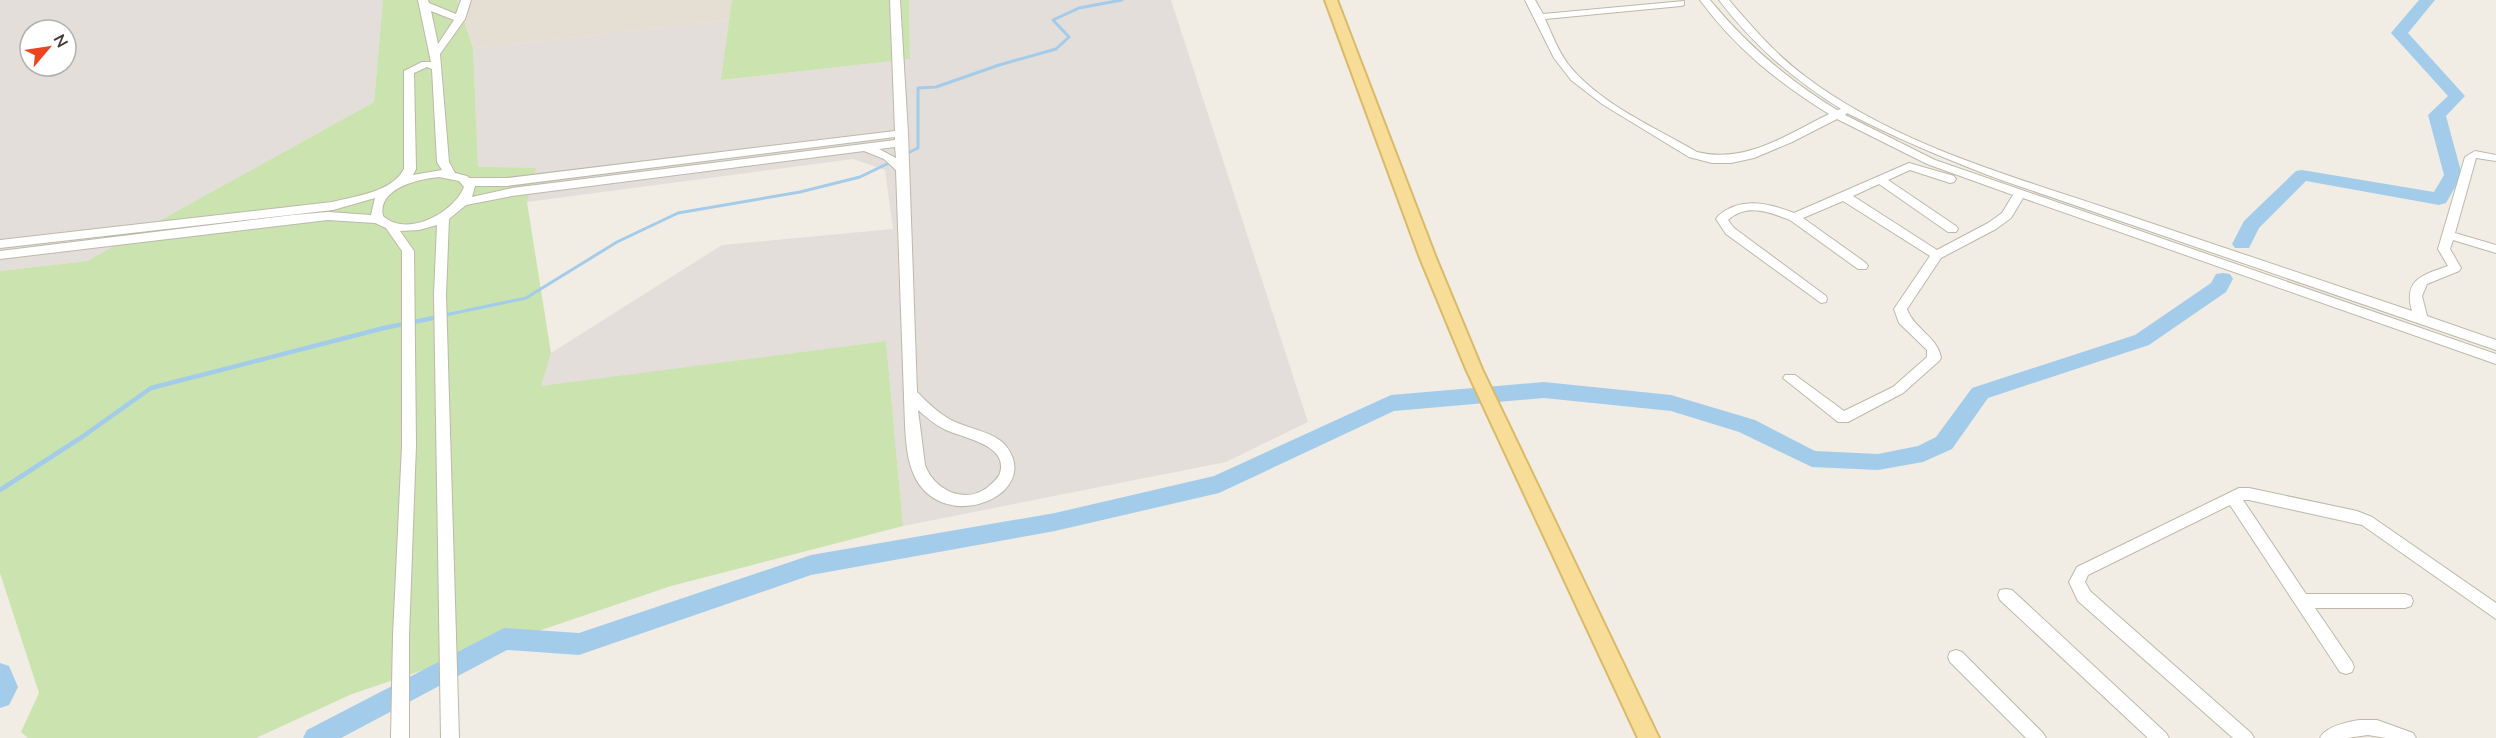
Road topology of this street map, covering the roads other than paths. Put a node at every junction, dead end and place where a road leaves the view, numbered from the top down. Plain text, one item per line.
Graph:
1 (466, 0) edge
2 (895, 0) edge
3 (1331, 0) edge
4 (1530, 0) edge
5 (1705, 0) edge
6 (1724, 0) edge
7 (424, 3) edge
8 (1681, 3) dead end
9 (1540, 17) junction
10 (460, 19) junction
11 (434, 54) junction
12 (437, 67) junction
13 (1849, 108) junction
14 (1836, 114) junction
15 (901, 115) junction
16 (902, 138) junction
17 (865, 142) junction
18 (2496, 158) edge
19 (902, 169) junction
20 (450, 174) junction
21 (1879, 179) junction
22 (1950, 179) dead end
23 (403, 182) junction
24 (467, 182) junction
25 (389, 190) junction
26 (2020, 193) junction
27 (1844, 196) junction
28 (465, 202) junction
29 (443, 218) junction
30 (1794, 218) junction
31 (384, 222) junction
32 (1952, 229) dead end
33 (2449, 235) junction
34 (0, 244) edge
35 (2496, 249) edge
36 (0, 255) edge
37 (1937, 255) junction
38 (1862, 267) dead end
39 (1821, 299) dead end
40 (2422, 319) junction
41 (2496, 345) edge
42 (2496, 359) edge
43 (1790, 378) dead end
44 (911, 394) junction
45 (2234, 497) junction
46 (2006, 595) dead end
47 (2303, 601) junction
48 (2405, 601) dead end
49 (2496, 612) edge
50 (1956, 657) dead end
51 (2346, 667) dead end
52 (400, 738) edge
53 (450, 738) edge
54 (1649, 738) edge
55 (2037, 738) edge
56 (2160, 738) edge
57 (2245, 738) edge
58 (2329, 738) edge
59 (2407, 738) edge

1 - 10 street
2 - 15 street
3 - 54 main road
4 - 9 street
5 - 14 street
6 - 13 street
7 - 10 street
7 - 11 street
8 - 9 street
9 - 14 street
10 - 11 street
11 - 12 street
12 - 20 street
12 - 23 street
13 - 14 street
13 - 40 street
14 - 26 street
15 - 16 street
15 - 17 street
16 - 17 street
16 - 19 street
17 - 19 street
17 - 24 street
17 - 28 street
18 - 33 street
19 - 44 street
20 - 23 street
20 - 24 street
21 - 22 street
21 - 27 street
21 - 32 street
23 - 25 street
24 - 28 street
25 - 31 street
25 - 34 street
26 - 37 street
26 - 42 street
27 - 30 street
27 - 37 street
28 - 29 street
29 - 31 street
29 - 53 street
30 - 38 street
30 - 39 street
31 - 36 street
31 - 52 street
33 - 35 street
33 - 40 street
37 - 43 street
40 - 41 street
44 - 44 street
45 - 47 street
45 - 49 street
45 - 57 street
46 - 56 street
47 - 48 street
47 - 51 street
50 - 55 street
58 - 59 street

